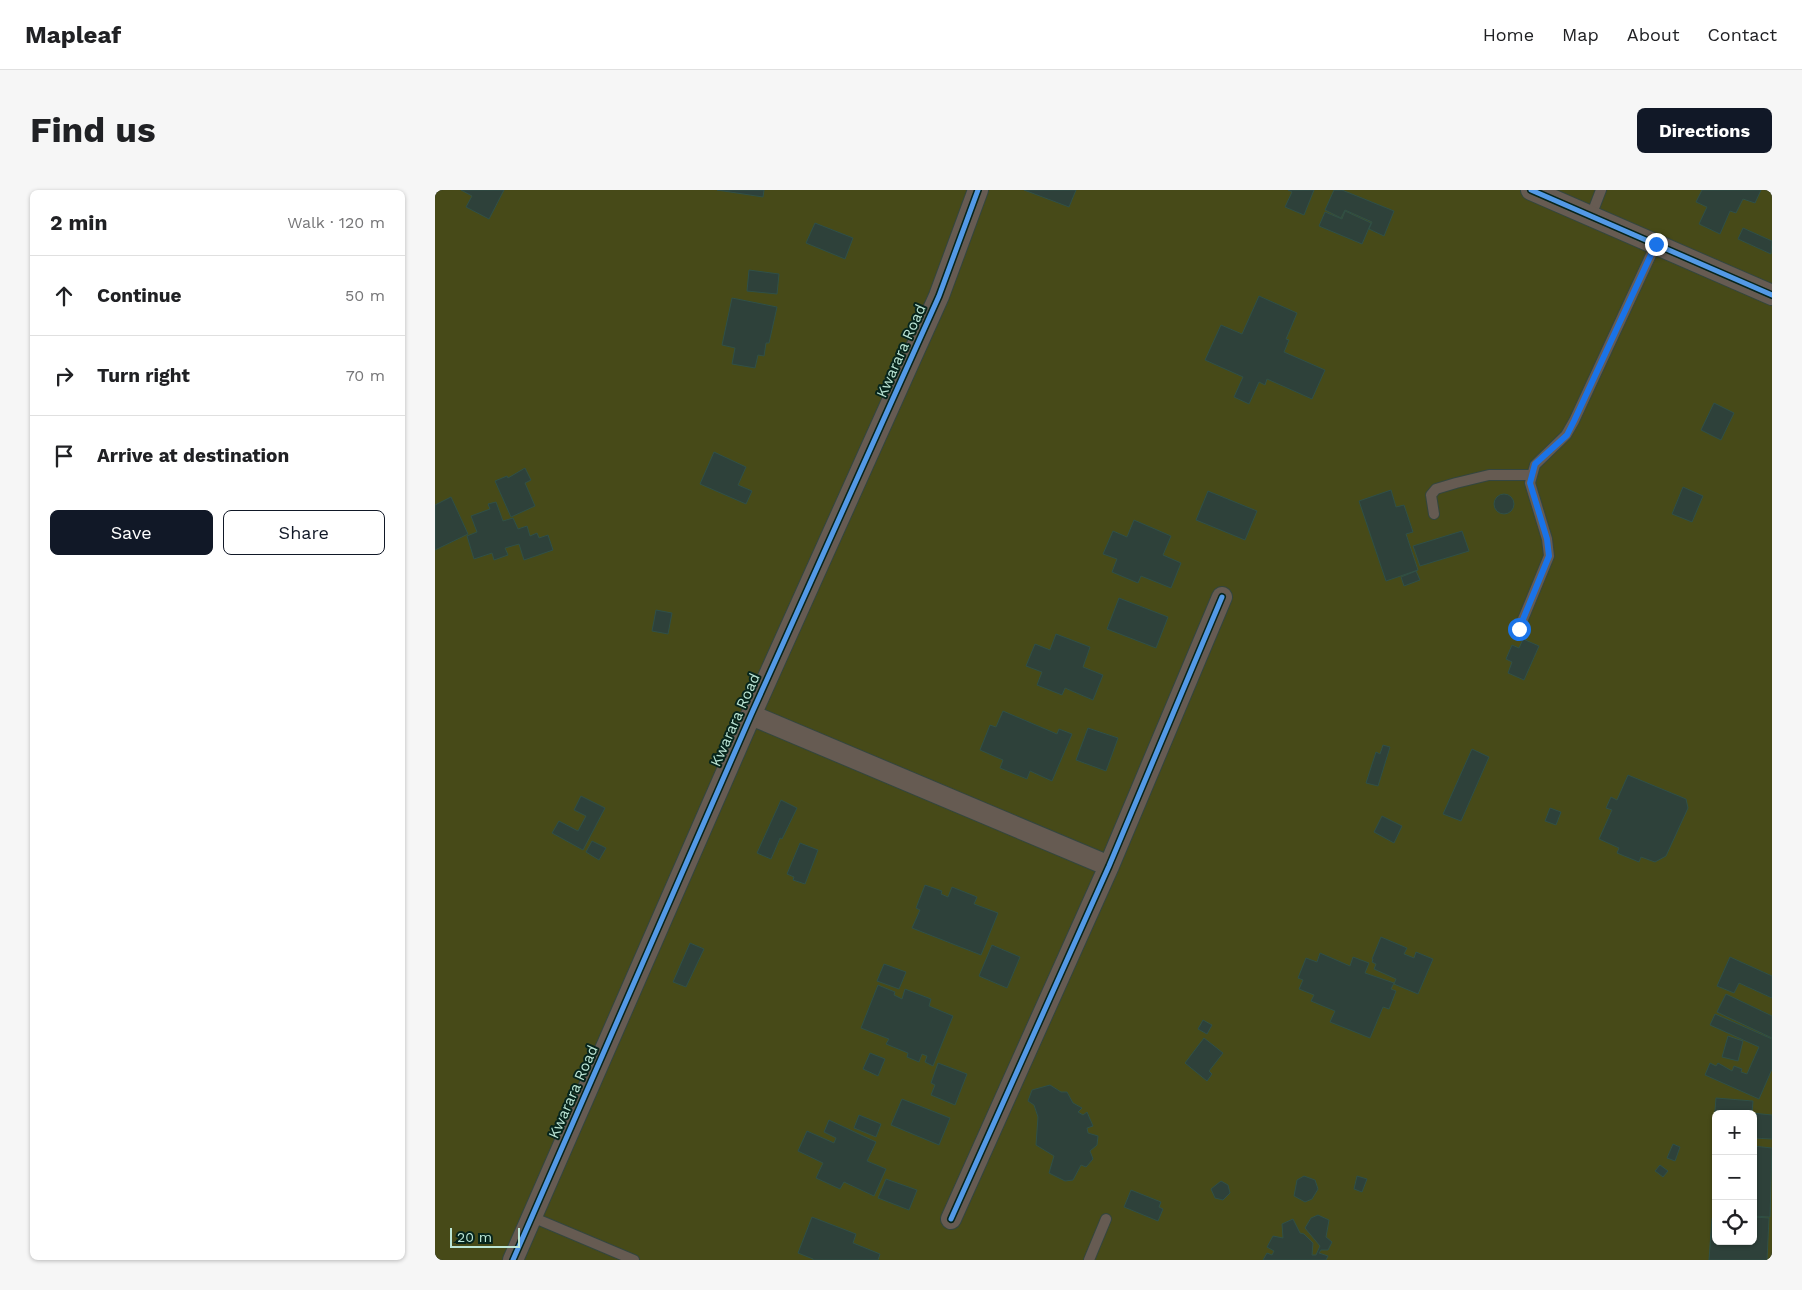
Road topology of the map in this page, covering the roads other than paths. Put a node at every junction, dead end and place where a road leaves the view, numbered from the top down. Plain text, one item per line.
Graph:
1 (978, 190) edge
2 (1532, 190) edge
3 (1601, 190) edge
4 (1591, 216) junction
5 (1656, 244) junction
6 (1772, 295) edge
7 (1532, 475) junction
8 (1434, 514) dead end
9 (1223, 596) dead end
10 (1519, 629) dead end
11 (751, 715) junction
12 (1109, 866) junction
13 (532, 1217) junction
14 (951, 1219) dead end
15 (1106, 1219) dead end
16 (513, 1260) edge
17 (634, 1260) edge
18 (1089, 1260) edge

1 - 11 street, Kwarara Road
2 - 4 street
3 - 4 lane
4 - 5 street
5 - 6 street
5 - 7 lane
7 - 8 lane
7 - 10 lane
9 - 12 street
11 - 12 street
11 - 13 street, Kwarara Road
12 - 14 street
13 - 16 street, Kwarara Road
13 - 17 lane
15 - 18 lane

